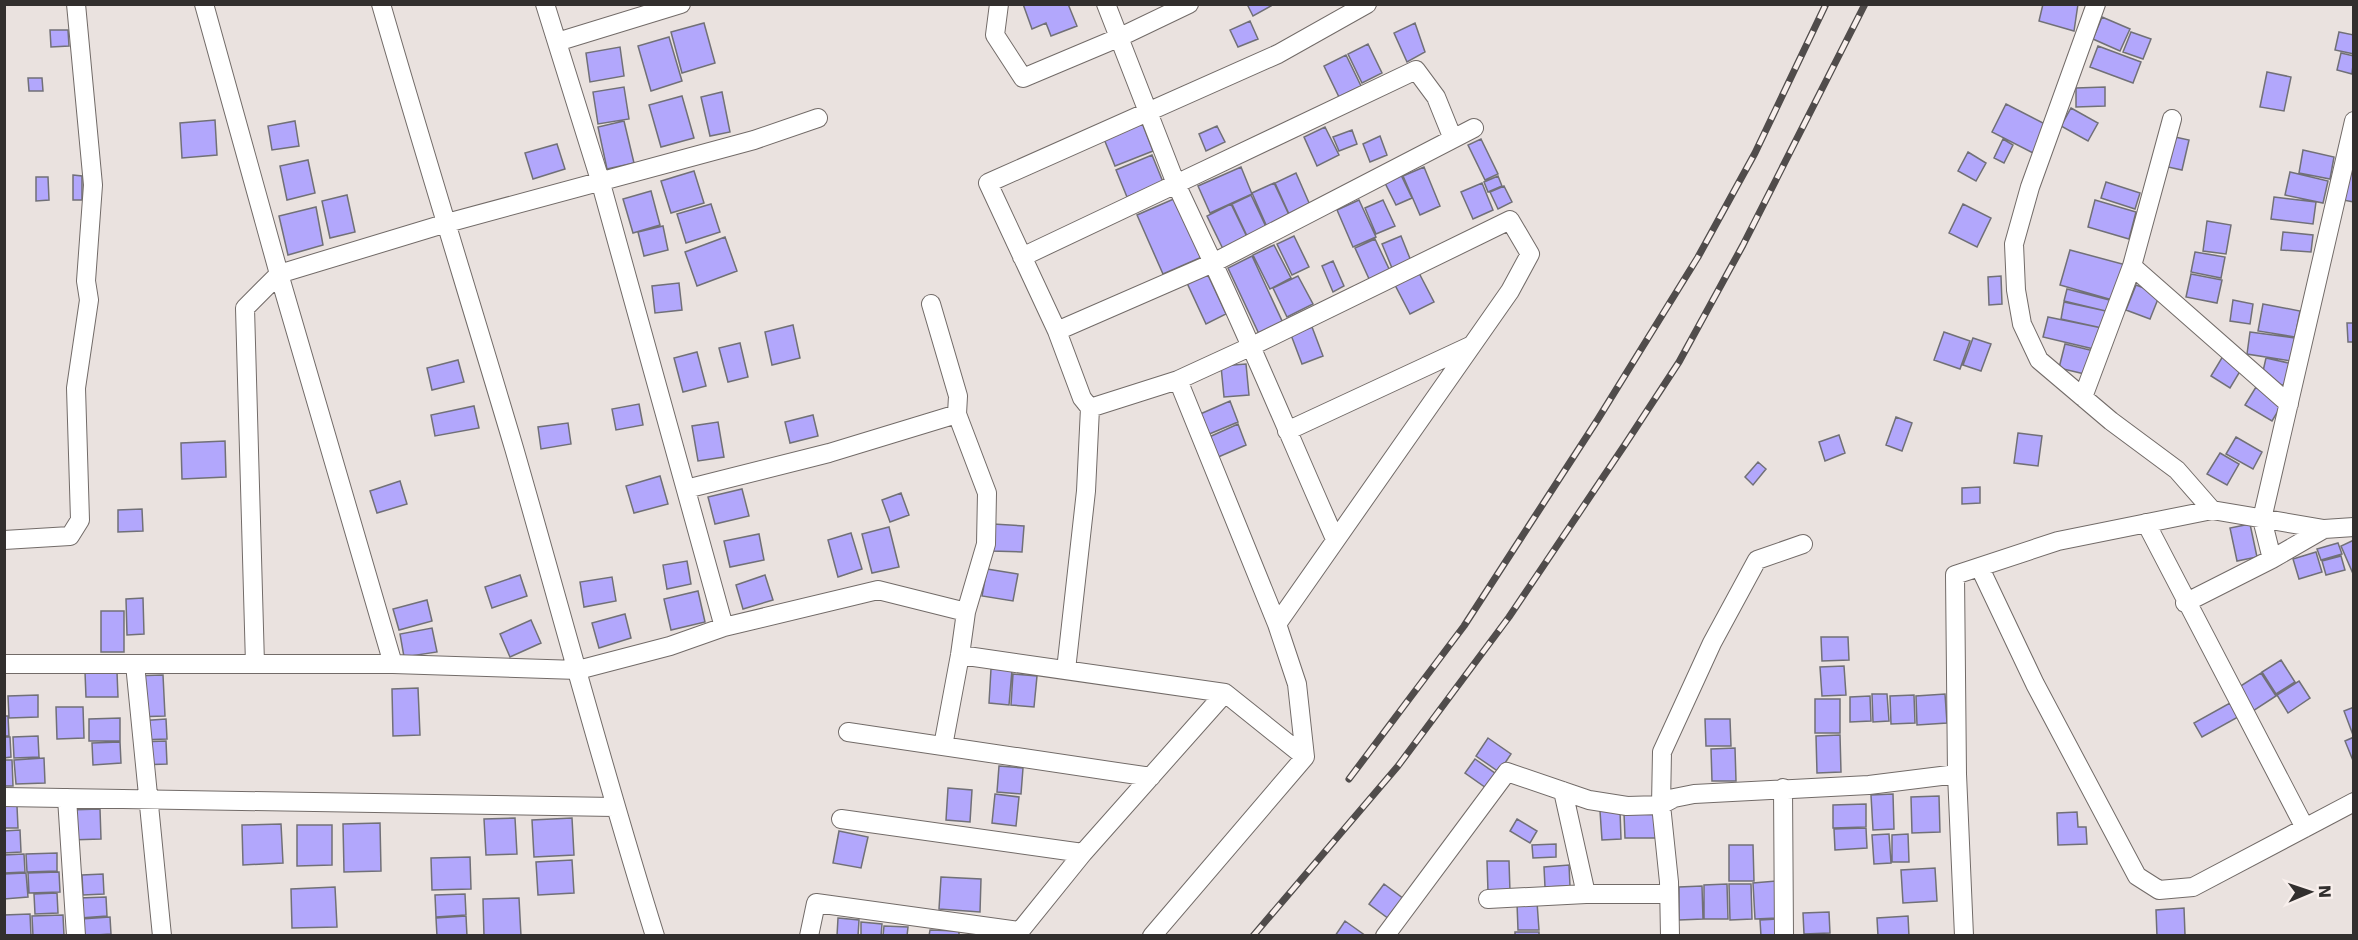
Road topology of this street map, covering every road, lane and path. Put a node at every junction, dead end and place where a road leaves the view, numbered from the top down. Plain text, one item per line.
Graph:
1 (76, 4) edge
2 (204, 4) edge
3 (381, 4) edge
4 (545, 4) edge
5 (681, 4) edge
6 (999, 4) edge
7 (1106, 4) edge
8 (1189, 4) edge
9 (1367, 4) edge
10 (2096, 4) edge
11 (1118, 38) junction
12 (557, 42) junction
13 (1147, 111) junction
14 (818, 118) dead end
15 (2172, 119) dead end
16 (2354, 120) edge
17 (1474, 128) dead end
18 (1453, 139) junction
19 (2350, 144) edge
20 (600, 180) junction
21 (1176, 184) junction
22 (447, 223) junction
23 (1022, 257) junction
24 (1213, 263) junction
25 (2132, 266) junction
26 (279, 274) junction
27 (931, 304) dead end
28 (1058, 331) junction
29 (1472, 345) junction
30 (1252, 346) junction
31 (1178, 380) junction
32 (2083, 397) junction
33 (2289, 404) junction
34 (1090, 408) junction
35 (957, 414) junction
36 (1287, 431) junction
37 (686, 489) junction
38 (2212, 510) junction
39 (2262, 519) junction
40 (2146, 523) junction
41 (2354, 527) edge
42 (2324, 529) junction
43 (1335, 539) junction
44 (4, 540) edge
45 (1803, 544) dead end
46 (2272, 559) junction
47 (1980, 568) junction
48 (2186, 603) junction
49 (966, 612) junction
50 (1277, 624) junction
51 (724, 627) junction
52 (960, 655) junction
53 (4, 664) edge
54 (135, 664) junction
55 (255, 664) junction
56 (393, 664) junction
57 (578, 670) junction
58 (1066, 670) junction
59 (1225, 693) junction
60 (848, 732) dead end
61 (942, 746) junction
62 (1305, 757) junction
63 (1957, 774) junction
64 (1151, 777) junction
65 (1783, 788) junction
66 (1563, 791) junction
67 (4, 797) edge
68 (67, 798) junction
69 (147, 798) junction
70 (2354, 802) edge
71 (1661, 805) junction
72 (614, 807) junction
73 (841, 819) dead end
74 (2305, 828) junction
75 (1083, 853) junction
76 (1586, 894) junction
77 (1669, 894) junction
78 (1488, 899) dead end
79 (1018, 933) edge
80 (76, 936) edge
81 (162, 936) edge
82 (655, 936) edge
83 (809, 936) edge
84 (1152, 936) edge
85 (1385, 936) edge
86 (1670, 936) edge
87 (1784, 936) edge
88 (1964, 936) edge

1 - 44 street
2 - 26 street
3 - 22 street
4 - 12 street
5 - 12 street
6 - 11 street
7 - 11 street
8 - 11 street
9 - 13 street
10 - 32 street
11 - 13 street
12 - 20 street
13 - 21 street
13 - 23 street
14 - 20 street
15 - 25 street
16 - 19 street
17 - 18 street
18 - 21 street
18 - 24 street
19 - 33 street
20 - 22 street
20 - 37 street
21 - 23 street
21 - 24 street
22 - 26 street
22 - 57 street
23 - 28 street
24 - 28 street
24 - 30 street
25 - 32 street
25 - 33 street
26 - 55 street
26 - 56 street
27 - 35 street
28 - 34 street
29 - 30 street
29 - 36 street
29 - 43 street
30 - 31 street
30 - 36 street
31 - 34 street
31 - 50 street
32 - 38 street
33 - 39 street
34 - 58 street
35 - 37 street
35 - 49 street
36 - 43 street
37 - 51 street
38 - 39 street
38 - 40 street
39 - 42 street
39 - 46 street
40 - 47 street
40 - 48 street
41 - 42 street
42 - 46 street
43 - 50 street
45 - 71 street
46 - 48 street
47 - 63 street
47 - 74 street
48 - 74 street
49 - 51 street
49 - 52 street
50 - 62 street
51 - 57 street
52 - 58 street
52 - 61 street
53 - 54 street
54 - 55 street
54 - 69 street
55 - 56 street
56 - 57 street
57 - 72 street
58 - 59 street
59 - 62 street
59 - 64 street
60 - 61 street
61 - 64 street
62 - 84 street
63 - 65 street
63 - 88 street
64 - 75 street
65 - 71 street
65 - 87 street
66 - 71 street
66 - 76 street
66 - 85 street
67 - 68 street
68 - 69 street
68 - 80 street
69 - 72 street
69 - 81 street
70 - 74 street
71 - 77 street
72 - 82 street
73 - 75 street
75 - 79 street
76 - 77 street
76 - 78 street
77 - 86 street
79 - 83 street

